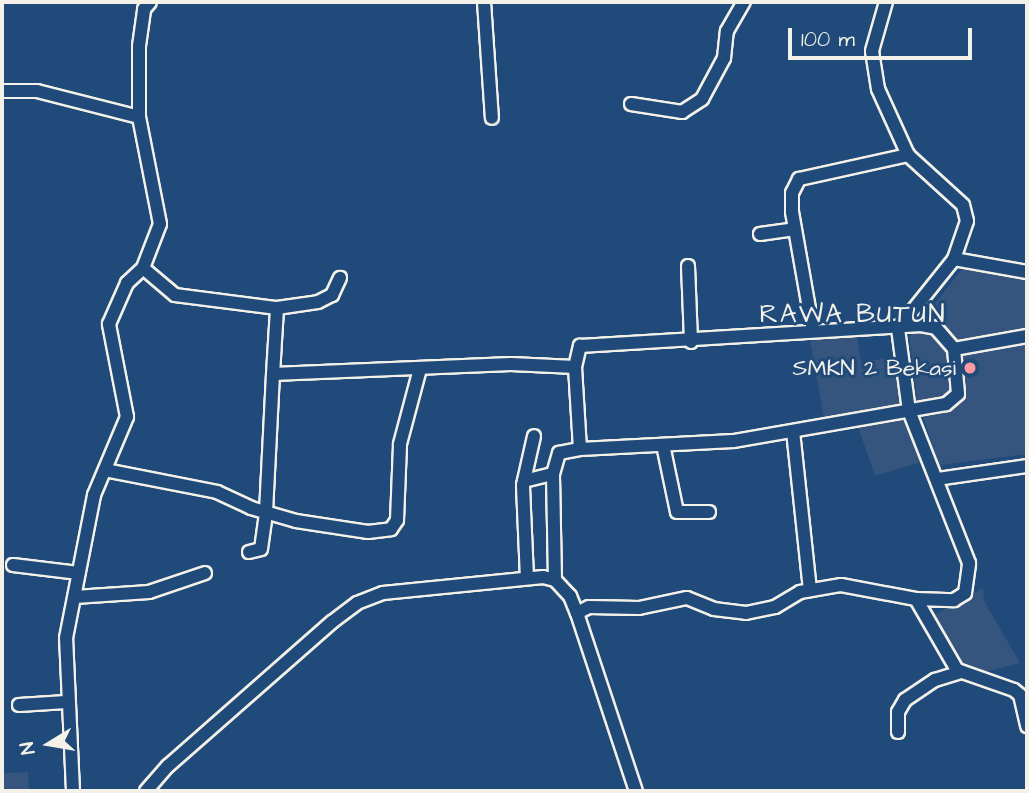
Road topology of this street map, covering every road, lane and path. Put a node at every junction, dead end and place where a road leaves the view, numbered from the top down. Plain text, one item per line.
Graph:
1 (150, 2) edge
2 (484, 2) edge
3 (744, 2) edge
4 (886, 2) edge
5 (2, 91) edge
6 (631, 104) dead end
7 (139, 117) junction
8 (492, 118) dead end
9 (908, 155) junction
10 (795, 229) junction
11 (760, 234) dead end
12 (954, 259) junction
13 (688, 266) dead end
14 (143, 268) junction
15 (1027, 272) edge
16 (340, 278) dead end
17 (277, 308) junction
18 (898, 328) junction
19 (813, 331) junction
20 (1027, 336) edge
21 (691, 342) junction
22 (954, 349) junction
23 (575, 367) junction
24 (420, 369) junction
25 (274, 373) junction
26 (909, 411) junction
27 (793, 431) junction
28 (534, 436) dead end
29 (663, 445) junction
30 (580, 449) junction
31 (1027, 466) edge
32 (105, 470) junction
33 (553, 474) junction
34 (936, 479) junction
35 (524, 481) junction
36 (266, 512) junction
37 (709, 512) dead end
38 (249, 552) dead end
39 (13, 565) dead end
40 (79, 573) junction
41 (205, 573) dead end
42 (527, 578) junction
43 (555, 580) junction
44 (810, 590) junction
45 (75, 597) junction
46 (916, 598) junction
47 (577, 613) junction
48 (962, 672) junction
49 (1024, 696) edge
50 (66, 702) junction
51 (19, 705) dead end
52 (1027, 726) edge
53 (898, 732) dead end
54 (73, 791) edge
55 (146, 791) edge
56 (636, 791) edge

1 - 7 street
2 - 8 street
3 - 6 street
4 - 9 street
5 - 7 street
7 - 14 street
9 - 10 street
9 - 12 street
10 - 11 street
10 - 19 street
12 - 15 street
12 - 18 street
13 - 21 street
14 - 17 street
14 - 32 street
16 - 17 street
17 - 25 street
18 - 19 street
18 - 22 street
18 - 26 street
19 - 21 street
20 - 22 street
21 - 23 street
22 - 26 street
23 - 24 street
23 - 30 street
24 - 25 street
24 - 36 street
25 - 36 street
26 - 27 street
26 - 34 street
27 - 29 street
27 - 44 street
28 - 35 street
29 - 30 street
29 - 37 street
30 - 33 street
31 - 34 street
32 - 36 street
32 - 40 street
33 - 35 street
33 - 43 street
34 - 46 street
35 - 42 street
36 - 38 street
39 - 40 street
40 - 45 street
41 - 45 street
42 - 43 street
42 - 55 street
43 - 47 street
44 - 46 street
44 - 47 street
45 - 50 street
46 - 48 street
47 - 56 street
48 - 49 street
48 - 53 street
49 - 52 street
50 - 51 street
50 - 54 street

